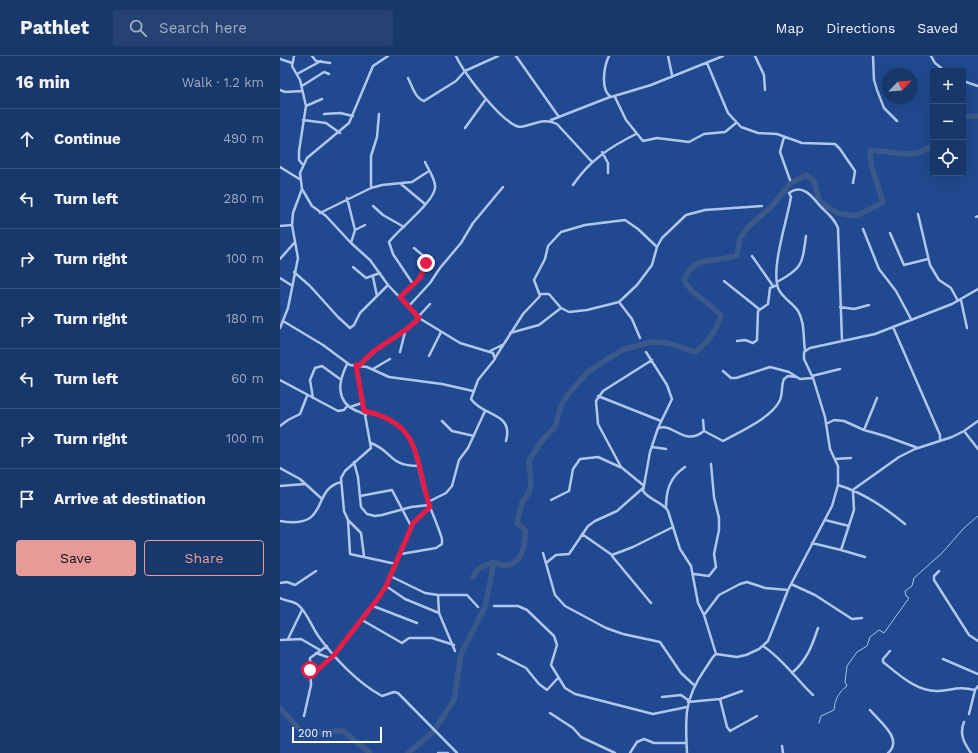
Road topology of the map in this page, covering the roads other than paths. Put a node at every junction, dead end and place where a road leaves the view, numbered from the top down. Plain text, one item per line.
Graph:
1 (294, 56) edge
2 (312, 56) edge
3 (388, 56) edge
4 (456, 56) edge
5 (498, 56) edge
6 (516, 56) edge
7 (608, 56) edge
8 (668, 56) edge
9 (723, 56) edge
10 (755, 56) edge
11 (873, 56) edge
12 (931, 56) edge
13 (280, 59) edge
14 (322, 61) junction
15 (292, 63) junction
16 (330, 63) dead end
17 (707, 63) junction
18 (941, 68) edge
19 (466, 71) junction
20 (297, 74) junction
21 (329, 74) dead end
22 (672, 75) junction
23 (408, 78) dead end
24 (966, 82) edge
25 (302, 86) junction
26 (978, 86) edge
27 (280, 90) edge
28 (764, 90) dead end
29 (302, 91) junction
30 (613, 97) junction
31 (486, 98) junction
32 (322, 99) dead end
33 (306, 106) junction
34 (324, 114) dead end
35 (379, 114) dead end
36 (353, 116) junction
37 (559, 118) junction
38 (303, 120) junction
39 (551, 120) junction
40 (897, 120) dead end
41 (736, 123) junction
42 (465, 128) dead end
43 (340, 133) junction
44 (636, 134) junction
45 (784, 137) junction
46 (602, 152) junction
47 (425, 162) dead end
48 (592, 162) junction
49 (303, 165) junction
50 (280, 167) edge
51 (429, 171) junction
52 (608, 173) dead end
53 (301, 180) junction
54 (790, 180) dead end
55 (853, 183) dead end
56 (401, 184) junction
57 (573, 185) dead end
58 (504, 186) dead end
59 (371, 188) junction
60 (302, 189) junction
61 (347, 198) junction
62 (425, 204) junction
63 (373, 206) dead end
64 (762, 206) dead end
65 (320, 213) junction
66 (918, 214) dead end
67 (292, 225) junction
68 (365, 225) dead end
69 (280, 226) edge
70 (404, 227) junction
71 (355, 230) junction
72 (863, 230) dead end
73 (890, 233) dead end
74 (806, 236) dead end
75 (295, 242) junction
76 (351, 243) junction
77 (657, 247) junction
78 (414, 248) dead end
79 (752, 256) dead end
80 (928, 259) junction
81 (280, 260) edge
82 (352, 267) dead end
83 (294, 272) junction
84 (380, 273) junction
85 (373, 277) junction
86 (280, 278) edge
87 (724, 281) dead end
88 (777, 283) junction
89 (413, 284) junction
90 (291, 285) junction
91 (388, 285) junction
92 (773, 286) junction
93 (978, 291) edge
94 (540, 294) junction
95 (377, 296) junction
96 (400, 297) junction
97 (960, 301) junction
98 (619, 302) junction
99 (430, 304) dead end
100 (869, 305) dead end
101 (408, 307) junction
102 (561, 308) junction
103 (840, 308) junction
104 (759, 309) junction
105 (419, 318) junction
106 (911, 319) junction
107 (283, 321) junction
108 (893, 327) junction
109 (280, 328) edge
110 (967, 328) dead end
111 (406, 331) junction
112 (441, 332) junction
113 (510, 334) junction
114 (640, 338) dead end
115 (842, 340) junction
116 (737, 342) dead end
117 (504, 344) junction
118 (805, 350) junction
119 (400, 352) dead end
120 (490, 352) junction
121 (646, 352) dead end
122 (429, 356) dead end
123 (390, 359) dead end
124 (495, 359) junction
125 (652, 360) junction
126 (347, 364) junction
127 (358, 365) junction
128 (373, 369) junction
129 (840, 369) dead end
130 (723, 371) dead end
131 (796, 377) junction
132 (812, 377) junction
133 (340, 379) junction
134 (280, 380) edge
135 (473, 391) junction
136 (307, 396) junction
137 (598, 396) junction
138 (313, 398) junction
139 (877, 398) dead end
140 (362, 403) junction
141 (349, 406) junction
142 (364, 411) junction
143 (485, 411) junction
144 (366, 416) junction
145 (703, 420) dead end
146 (442, 421) dead end
147 (662, 421) junction
148 (978, 421) edge
149 (826, 424) junction
150 (280, 426) edge
151 (658, 428) junction
152 (864, 430) junction
153 (704, 431) junction
154 (964, 431) junction
155 (474, 436) junction
156 (506, 441) dead end
157 (940, 441) junction
158 (372, 443) junction
159 (652, 447) junction
160 (918, 448) junction
161 (666, 449) dead end
162 (978, 449) edge
163 (851, 458) dead end
164 (835, 460) junction
165 (354, 462) junction
166 (711, 464) dead end
167 (419, 466) junction
168 (621, 467) junction
169 (686, 467) dead end
170 (280, 468) edge
171 (341, 482) junction
172 (305, 484) junction
173 (838, 484) junction
174 (280, 486) edge
175 (643, 486) junction
176 (854, 489) junction
177 (360, 496) junction
178 (322, 499) junction
179 (551, 500) dead end
180 (429, 505) junction
181 (666, 508) junction
182 (402, 509) junction
183 (348, 520) junction
184 (824, 520) junction
185 (280, 521) edge
186 (905, 524) dead end
187 (412, 526) junction
188 (849, 526) junction
189 (673, 527) junction
190 (582, 534) junction
191 (812, 543) junction
192 (841, 550) junction
193 (543, 553) dead end
194 (401, 554) junction
195 (364, 556) junction
196 (612, 556) junction
197 (865, 557) dead end
198 (396, 564) junction
199 (546, 564) junction
200 (316, 571) dead end
201 (939, 571) dead end
202 (694, 573) junction
203 (390, 576) junction
204 (280, 583) edge
205 (791, 584) junction
206 (386, 586) junction
207 (788, 590) junction
208 (438, 595) junction
209 (280, 598) edge
210 (651, 603) dead end
211 (373, 606) junction
212 (494, 606) dead end
213 (478, 607) dead end
214 (302, 609) junction
215 (439, 613) junction
216 (704, 615) junction
217 (862, 618) dead end
218 (362, 620) junction
219 (417, 623) dead end
220 (818, 628) dead end
221 (280, 640) edge
222 (288, 640) junction
223 (978, 640) edge
224 (454, 645) junction
225 (327, 646) junction
226 (764, 646) junction
227 (320, 650) junction
228 (455, 651) dead end
229 (890, 651) dead end
230 (315, 653) junction
231 (498, 654) dead end
232 (716, 654) junction
233 (334, 655) junction
234 (331, 658) junction
235 (943, 658) dead end
236 (792, 672) junction
237 (978, 674) edge
238 (310, 677) junction
239 (558, 678) junction
240 (694, 685) junction
241 (978, 686) edge
242 (975, 690) junction
243 (742, 691) dead end
244 (813, 694) dead end
245 (662, 697) dead end
246 (720, 699) junction
247 (688, 701) junction
248 (687, 707) junction
249 (870, 710) dead end
250 (550, 713) dead end
251 (969, 714) dead end
252 (304, 716) dead end
253 (757, 716) dead end
254 (964, 722) dead end
255 (686, 743) junction
256 (782, 746) dead end
257 (438, 753) edge
258 (448, 753) edge
259 (457, 753) edge
260 (615, 753) edge
261 (630, 753) edge
262 (687, 753) edge
263 (783, 753) edge
264 (888, 753) edge
265 (971, 753) edge

1 - 15 street
2 - 14 street
3 - 36 street
4 - 19 street
5 - 19 street
6 - 37 street
7 - 30 street
8 - 22 street
9 - 17 street
10 - 28 street
11 - 40 street
12 - 18 street
13 - 15 street
14 - 16 street
14 - 20 street
15 - 20 street
17 - 22 street
17 - 41 street
19 - 23 street
19 - 31 street
20 - 25 street
21 - 25 street
22 - 30 street
24 - 26 street
25 - 29 street
27 - 29 street
29 - 33 street
30 - 37 street
30 - 44 street
31 - 39 street
31 - 42 street
32 - 33 street
33 - 38 street
34 - 36 street
35 - 59 street
36 - 43 street
37 - 39 street
38 - 43 street
38 - 49 street
39 - 48 street
41 - 44 street
41 - 45 street
43 - 49 street
44 - 46 street
45 - 54 street
45 - 55 street
46 - 48 street
46 - 52 street
47 - 51 street
48 - 57 street
49 - 53 street
50 - 53 street
51 - 56 street
51 - 62 street
53 - 60 street
56 - 59 street
56 - 62 street
58 - 101 street
59 - 61 street
60 - 65 street
60 - 67 street
61 - 65 street
61 - 71 street
62 - 70 street
63 - 70 street
64 - 77 street
65 - 76 street
66 - 80 street
67 - 69 street
67 - 75 street
68 - 71 street
70 - 89 street
71 - 76 street
72 - 106 street
73 - 80 street
74 - 88 street
75 - 81 street
75 - 83 street
76 - 84 street
77 - 94 street
77 - 98 street
78 - 89 street
79 - 92 street
80 - 97 street
82 - 85 street
83 - 90 street
83 - 95 street
84 - 85 street
84 - 91 street
85 - 95 street
86 - 90 street
87 - 104 street
88 - 92 street
88 - 103 street
88 - 118 street
89 - 96 street
90 - 107 street
91 - 95 street
91 - 96 street
92 - 104 street
93 - 97 street
94 - 102 street
94 - 113 street
96 - 101 street
97 - 106 street
97 - 110 street
98 - 102 street
98 - 114 street
99 - 105 street
100 - 103 street
101 - 105 street
102 - 113 street
103 - 115 street
104 - 116 street
105 - 111 street
105 - 112 street
106 - 108 street
107 - 109 street
107 - 126 street
108 - 115 street
108 - 157 street
111 - 119 street
111 - 127 street
112 - 120 street
112 - 122 street
113 - 117 street
115 - 118 street
117 - 120 street
117 - 124 street
118 - 132 street
120 - 124 street
121 - 125 street
123 - 128 street
124 - 135 street
125 - 137 street
125 - 147 street
126 - 127 street
126 - 133 street
127 - 128 street
127 - 140 street
128 - 135 street
129 - 132 street
130 - 131 street
131 - 132 street
131 - 153 street
132 - 149 street
133 - 138 street
133 - 141 street
134 - 136 street
135 - 143 street
136 - 138 street
136 - 150 street
137 - 147 street
137 - 168 street
138 - 141 street
139 - 152 street
140 - 141 street
140 - 142 street
141 - 144 street
142 - 144 street
142 - 167 street
143 - 155 street
143 - 156 street
144 - 158 street
145 - 153 street
146 - 155 street
147 - 151 street
148 - 154 street
149 - 152 street
149 - 164 street
151 - 153 street
151 - 159 street
152 - 160 street
154 - 157 street
154 - 162 street
155 - 180 street
157 - 160 street
158 - 165 street
158 - 167 street
159 - 161 street
159 - 175 street
160 - 176 street
163 - 164 street
164 - 173 street
165 - 171 street
165 - 177 street
166 - 202 street
167 - 180 street
168 - 175 street
168 - 179 street
169 - 181 street
170 - 172 street
171 - 178 street
171 - 183 street
172 - 174 street
172 - 178 street
173 - 176 street
173 - 184 street
175 - 181 street
175 - 190 street
176 - 186 street
176 - 188 street
177 - 182 street
177 - 182 street
178 - 185 street
180 - 182 street
180 - 187 street
180 - 194 street
181 - 189 street
182 - 187 street
183 - 195 street
183 - 195 street
184 - 188 street
184 - 191 street
187 - 194 street
188 - 192 street
189 - 196 street
189 - 202 street
190 - 196 street
190 - 199 street
191 - 192 street
191 - 205 street
192 - 197 street
193 - 199 street
194 - 198 street
195 - 198 street
196 - 210 street
198 - 203 street
199 - 240 street
200 - 204 street
201 - 223 street
202 - 216 street
203 - 206 street
203 - 208 street
205 - 207 street
205 - 217 street
206 - 211 street
206 - 215 street
207 - 216 street
207 - 226 street
208 - 213 street
208 - 215 street
209 - 214 street
211 - 218 street
211 - 219 street
212 - 239 street
214 - 222 street
214 - 225 street
215 - 224 street
216 - 232 street
218 - 224 street
218 - 233 street
220 - 236 street
221 - 222 street
222 - 227 street
224 - 228 street
225 - 227 street
225 - 233 street
226 - 232 street
226 - 236 street
227 - 230 street
229 - 242 street
230 - 234 street
230 - 238 street
231 - 239 street
232 - 240 street
233 - 234 street
233 - 259 street
234 - 238 street
235 - 237 street
236 - 244 street
238 - 252 street
239 - 248 street
240 - 247 street
241 - 242 street
242 - 251 street
243 - 246 street
245 - 247 street
246 - 247 street
246 - 253 street
247 - 248 street
248 - 255 street
249 - 264 street
250 - 260 street
254 - 265 street
255 - 261 street
255 - 262 street
256 - 263 street
257 - 258 street

